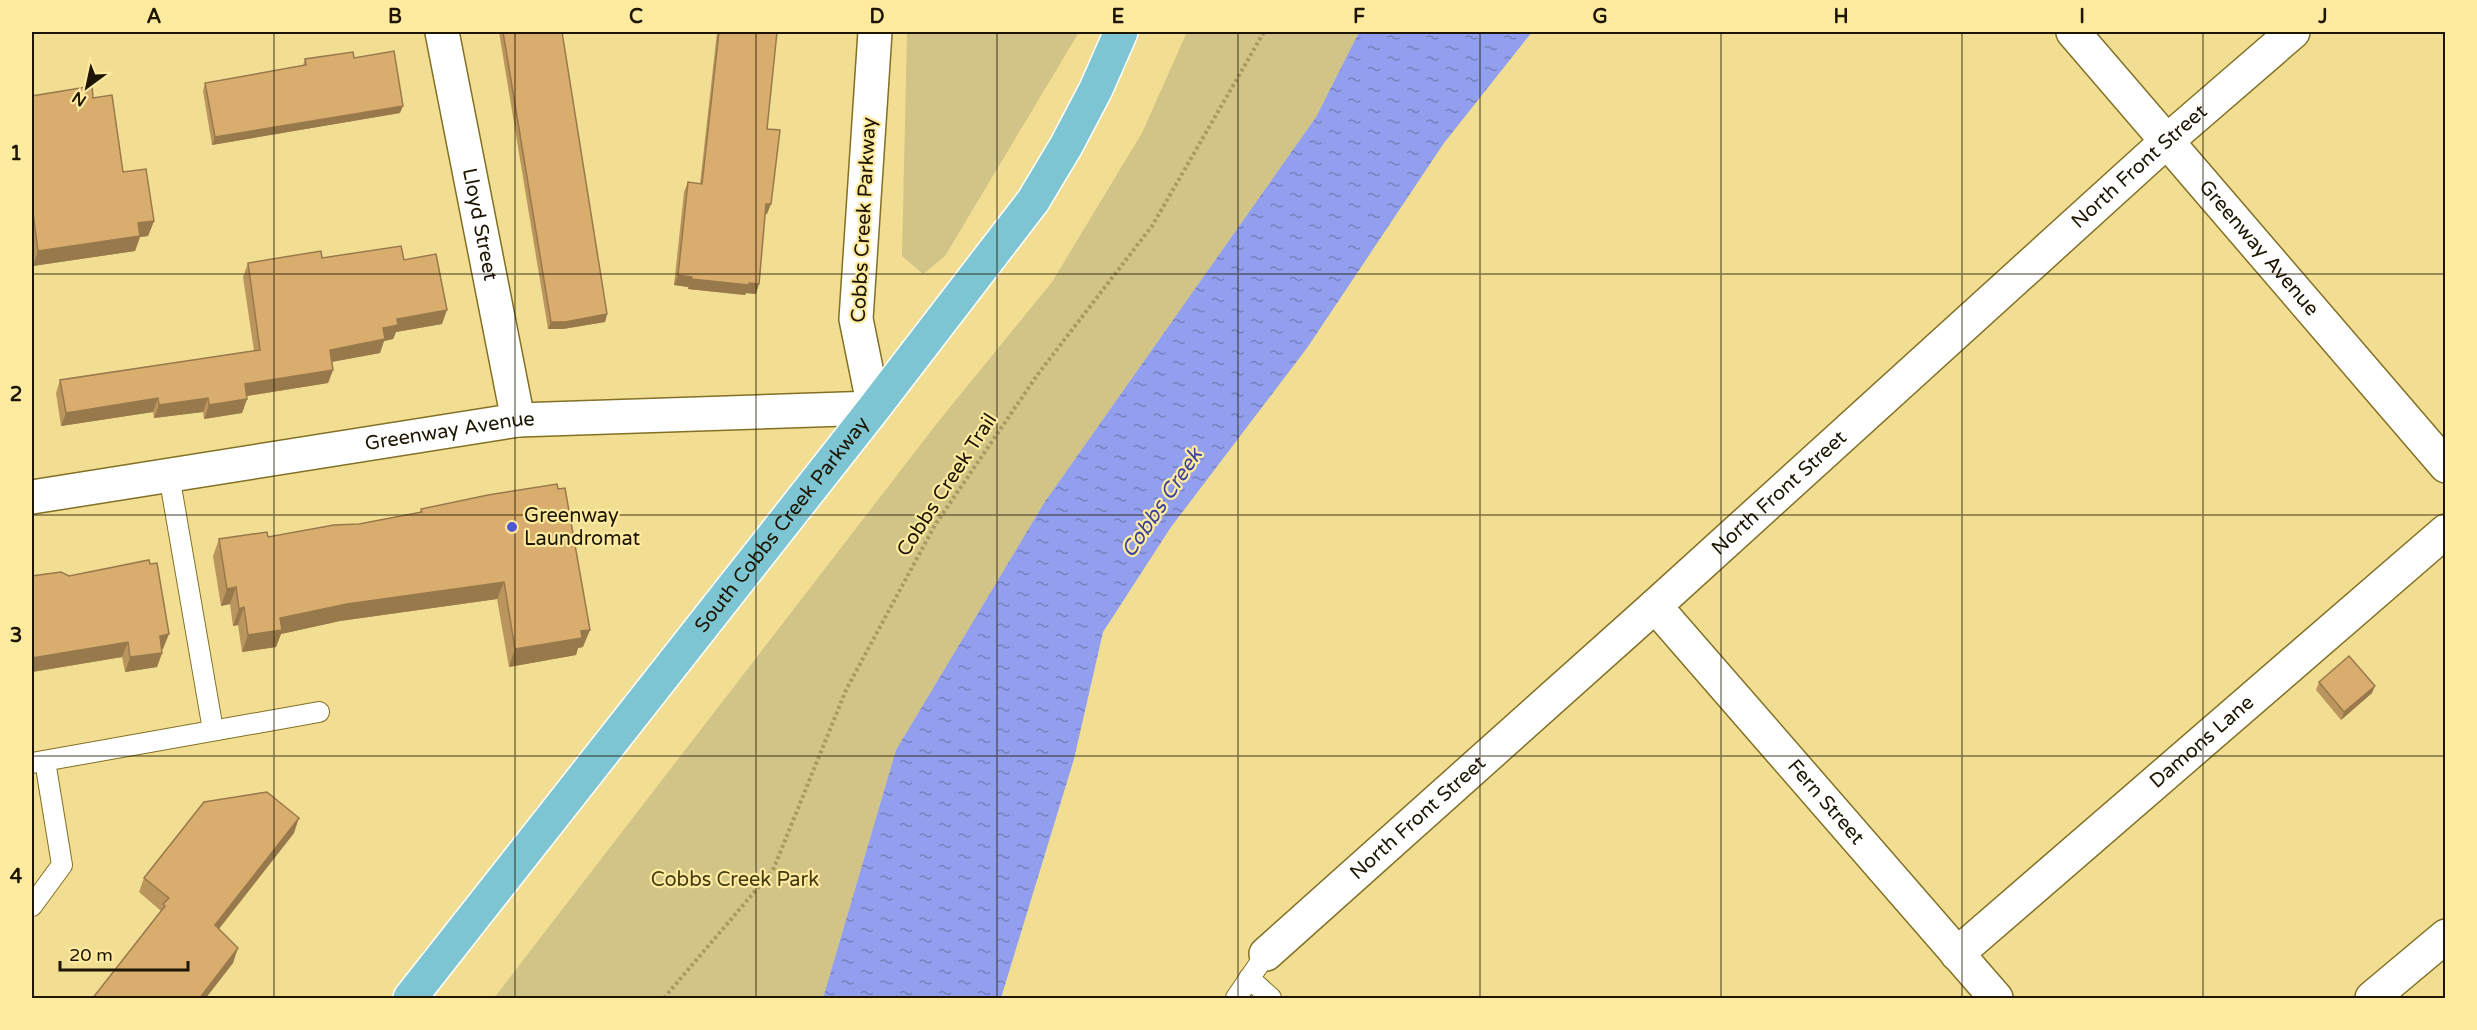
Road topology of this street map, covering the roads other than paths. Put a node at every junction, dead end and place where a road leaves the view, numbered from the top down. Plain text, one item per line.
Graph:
1 (442, 32) edge
2 (875, 32) edge
3 (1121, 32) edge
4 (2073, 32) edge
5 (2293, 32) edge
6 (2167, 141) junction
7 (873, 408) junction
8 (518, 420) junction
9 (2445, 466) edge
10 (169, 475) junction
11 (32, 497) edge
12 (2445, 531) edge
13 (1655, 606) junction
14 (319, 712) dead end
15 (213, 730) junction
16 (38, 762) edge
17 (32, 906) edge
18 (2445, 936) edge
19 (1957, 954) junction
20 (1258, 966) junction
21 (410, 999) edge
22 (1236, 999) edge
23 (1271, 999) edge
24 (1996, 999) edge
25 (2372, 999) edge

1 - 8 street, Lloyd Street
2 - 7 street, Cobbs Creek Parkway
3 - 7 main road, South Cobbs Creek Parkway
4 - 6 street, Greenway Avenue
5 - 6 street, North Front Street
6 - 9 street, Greenway Avenue
6 - 13 street, North Front Street
7 - 8 street, Greenway Avenue
7 - 21 main road, South Cobbs Creek Parkway
8 - 10 street, Greenway Avenue
10 - 11 street, Greenway Avenue
10 - 15 lane
12 - 19 street, Damons Lane
13 - 19 street, Fern Street
13 - 20 street, North Front Street
14 - 15 lane
15 - 16 lane
16 - 17 lane
18 - 25 street
19 - 24 street, Fern Street
20 - 22 lane
20 - 23 lane

